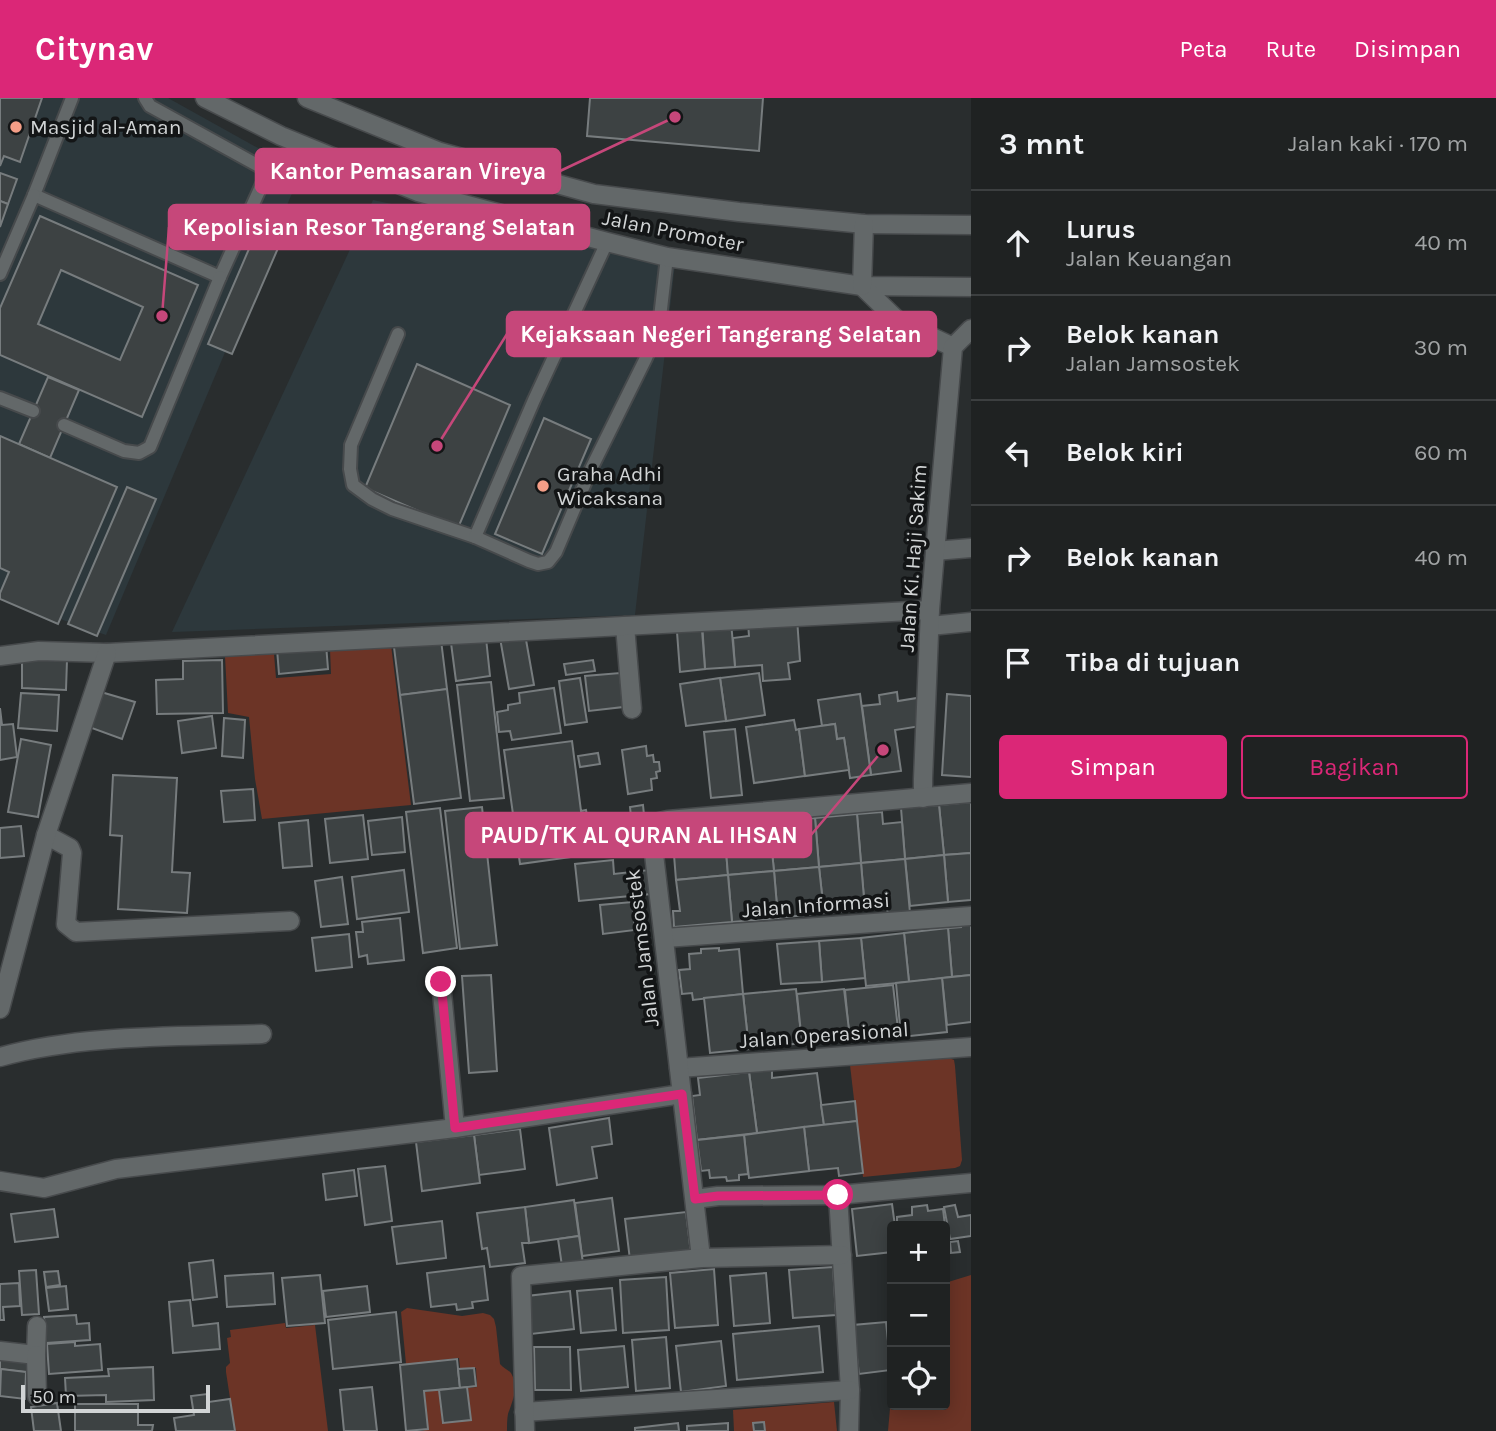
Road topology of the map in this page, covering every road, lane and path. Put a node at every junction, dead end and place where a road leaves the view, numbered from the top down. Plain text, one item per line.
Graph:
1 (72, 98) edge
2 (145, 98) edge
3 (205, 98) edge
4 (308, 99) edge
5 (34, 195) junction
6 (864, 224) junction
7 (971, 225) edge
8 (607, 242) junction
9 (667, 257) junction
10 (0, 274) edge
11 (220, 277) junction
12 (862, 286) junction
13 (971, 287) edge
14 (971, 329) edge
15 (398, 334) dead end
16 (953, 347) junction
17 (0, 397) edge
18 (33, 411) dead end
19 (64, 425) dead end
20 (475, 537) junction
21 (971, 548) edge
22 (935, 551) junction
23 (930, 618) junction
24 (971, 622) edge
25 (625, 625) junction
26 (107, 653) junction
27 (0, 656) edge
28 (632, 709) dead end
29 (971, 793) edge
30 (923, 798) junction
31 (46, 835) junction
32 (971, 916) edge
33 (290, 921) dead end
34 (665, 938) junction
35 (441, 982) dead end
36 (0, 1009) edge
37 (262, 1034) dead end
38 (971, 1047) edge
39 (0, 1056) edge
40 (971, 1057) edge
41 (679, 1068) junction
42 (682, 1094) junction
43 (455, 1128) junction
44 (0, 1181) edge
45 (971, 1183) edge
46 (838, 1195) junction
47 (695, 1199) junction
48 (842, 1255) junction
49 (701, 1258) junction
50 (37, 1326) dead end
51 (0, 1351) edge
52 (36, 1355) junction
53 (850, 1390) junction
54 (37, 1396) dead end
55 (524, 1412) junction
56 (525, 1431) edge
57 (849, 1431) edge

1 - 5 lane
2 - 11 lane
3 - 8 street, Jalan Promoter
4 - 6 street, Jalan Promoter
5 - 10 lane
5 - 11 lane
6 - 7 street, Jalan Promoter
6 - 12 street
8 - 9 street, Jalan Promoter
8 - 20 lane
9 - 12 street, Jalan Promoter
9 - 20 lane
11 - 19 lane
12 - 13 street, Jalan Promoter
12 - 16 street
14 - 16 street
15 - 20 lane
16 - 22 street, Jalan Ki. Haji Sakim
17 - 18 lane
21 - 22 street
22 - 23 street, Jalan Ki. Haji Sakim
23 - 24 street
23 - 25 street
23 - 30 street, Jalan Ki. Haji Sakim
25 - 26 street
25 - 28 street
26 - 27 street
26 - 31 street
29 - 30 street, Jalan Jamsostek
30 - 34 street, Jalan Jamsostek
31 - 33 street
31 - 36 street
32 - 34 street, Jalan Informasi
34 - 41 street, Jalan Jamsostek
35 - 43 street
37 - 39 street
38 - 40 street
38 - 41 street, Jalan Operasional
41 - 42 street, Jalan Jamsostek
42 - 43 street
42 - 47 street, Jalan Jamsostek
43 - 44 street
45 - 46 street
46 - 47 street
46 - 48 street
47 - 49 street, Jalan Jamsostek
48 - 49 street
48 - 53 street
49 - 55 street
50 - 52 street
51 - 52 street
52 - 54 street
53 - 55 street
53 - 57 street
55 - 56 street

